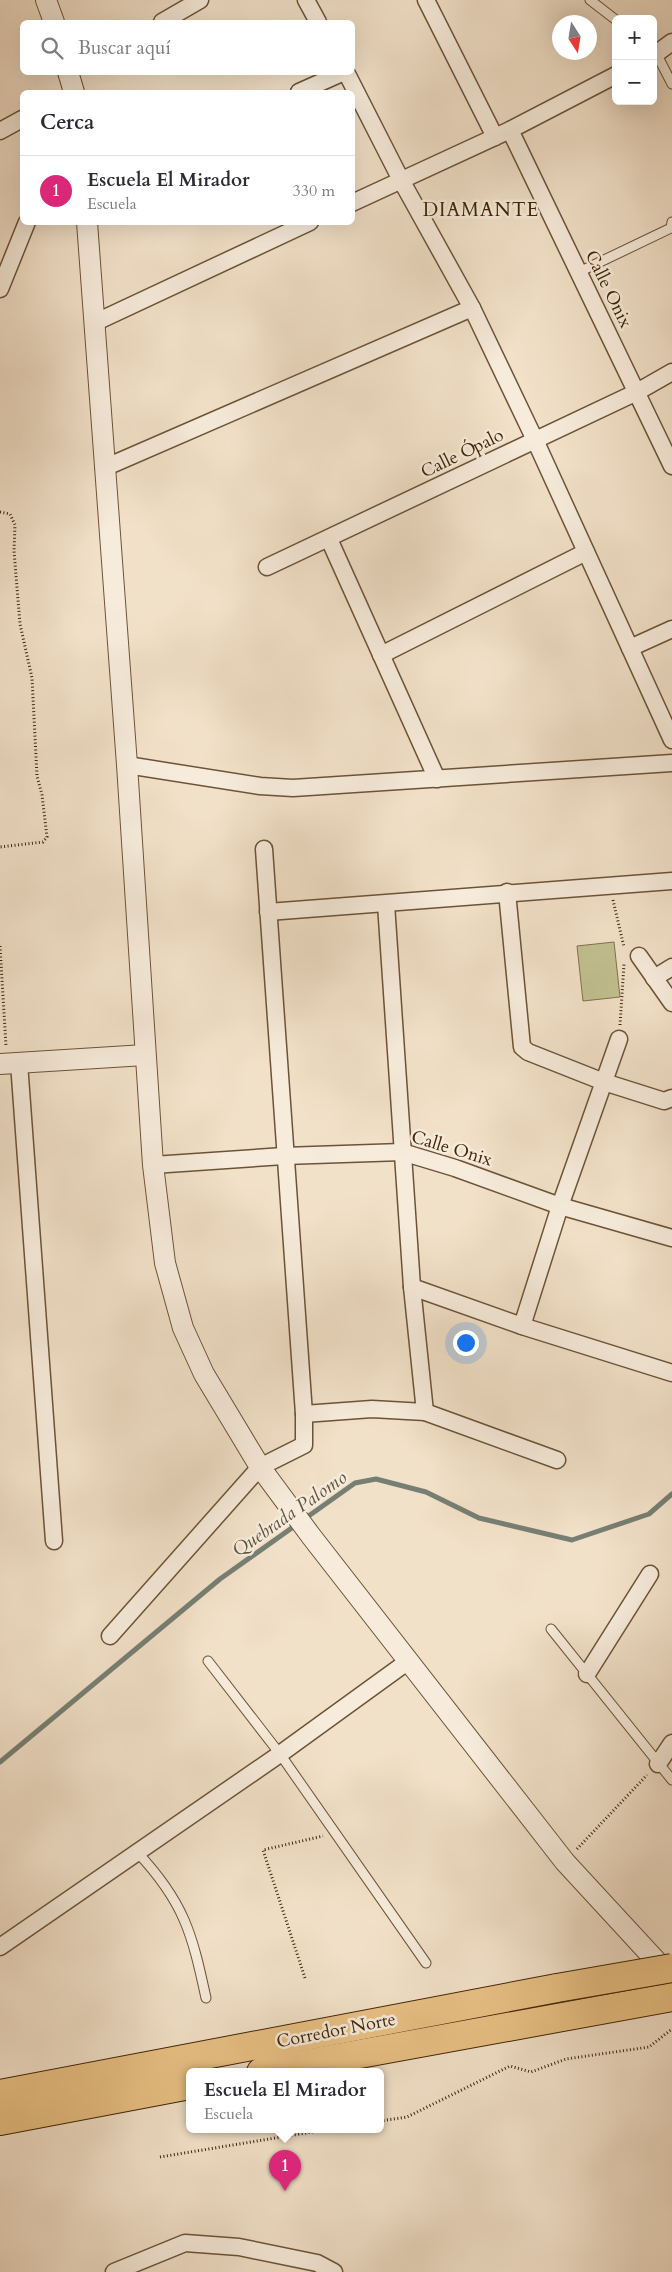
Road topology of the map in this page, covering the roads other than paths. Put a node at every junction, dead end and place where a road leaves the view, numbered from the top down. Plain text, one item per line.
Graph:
1 (46, 0) edge
2 (200, 0) edge
3 (306, 0) edge
4 (426, 0) edge
5 (590, 0) edge
6 (612, 17) edge
7 (53, 20) edge
8 (165, 20) edge
9 (317, 20) edge
10 (672, 42) edge
11 (657, 51) edge
12 (657, 56) edge
13 (338, 75) edge
14 (347, 75) edge
15 (612, 77) edge
16 (672, 84) edge
17 (304, 90) edge
18 (354, 90) edge
19 (355, 91) edge
20 (20, 120) edge
21 (510, 130) junction
22 (0, 131) edge
23 (495, 137) junction
24 (401, 180) junction
25 (355, 202) edge
26 (672, 222) edge
27 (25, 225) edge
28 (87, 225) edge
29 (304, 225) edge
30 (579, 272) junction
31 (0, 289) edge
32 (472, 308) junction
33 (94, 323) junction
34 (672, 372) edge
35 (636, 392) junction
36 (535, 440) junction
37 (672, 466) edge
38 (104, 468) junction
39 (329, 539) junction
40 (586, 552) junction
41 (268, 567) dead end
42 (672, 629) edge
43 (630, 648) junction
44 (381, 655) junction
45 (672, 740) edge
46 (672, 763) edge
47 (127, 765) junction
48 (437, 779) junction
49 (264, 849) dead end
50 (672, 881) edge
51 (507, 892) junction
52 (386, 904) junction
53 (268, 912) junction
54 (631, 957) road end
55 (672, 967) edge
56 (654, 978) junction
57 (672, 1003) edge
58 (619, 1038) road end
59 (145, 1055) junction
60 (9, 1064) edge
61 (604, 1082) junction
62 (672, 1098) edge
63 (402, 1152) junction
64 (284, 1156) junction
65 (152, 1165) junction
66 (560, 1206) junction
67 (672, 1238) edge
68 (412, 1287) junction
69 (522, 1326) junction
70 (672, 1373) edge
71 (425, 1412) junction
72 (304, 1414) junction
73 (557, 1460) dead end
74 (260, 1467) junction
75 (54, 1541) dead end
76 (650, 1574) dead end
77 (551, 1628) dead end
78 (110, 1636) dead end
79 (208, 1661) dead end
80 (407, 1662) junction
81 (587, 1674) junction
82 (672, 1743) edge
83 (280, 1754) junction
84 (658, 1764) junction
85 (672, 1780) edge
86 (137, 1852) junction
87 (0, 1947) edge
88 (426, 1963) dead end
89 (672, 1968) edge
90 (672, 1978) edge
91 (672, 1997) edge
92 (206, 1998) dead end
93 (283, 2068) edge
94 (186, 2087) edge
95 (0, 2094) edge
96 (0, 2121) edge
97 (114, 2272) edge
98 (334, 2272) edge

1 - 7 street
2 - 8 street
3 - 9 street
4 - 23 street
5 - 6 lane
10 - 11 street
12 - 16 lane
13 - 17 street
14 - 18 street
15 - 21 street
19 - 24 street
20 - 22 street
21 - 23 street
21 - 30 street, Calle Onix
23 - 24 street
24 - 25 street
24 - 32 street
26 - 30 lane
27 - 31 street
28 - 33 street
29 - 33 street
30 - 35 street, Calle Onix
32 - 36 street
32 - 38 street
33 - 38 street
34 - 35 street, Calle Ópalo
35 - 36 street, Calle Ópalo
35 - 37 street, Calle Onix
36 - 39 street, Calle Ópalo
36 - 40 street
38 - 47 street
39 - 41 street, Calle Ópalo
39 - 44 street
40 - 43 street
40 - 44 street
42 - 43 street
43 - 45 street
44 - 48 street
46 - 48 street
47 - 48 street
47 - 59 street
49 - 53 street
50 - 51 street
51 - 52 street
51 - 61 street
52 - 53 street
52 - 63 street
53 - 64 street
54 - 56 street
55 - 56 street
56 - 57 street
58 - 61 street
59 - 60 street
59 - 65 street
60 - 75 street
61 - 62 street
61 - 66 street
63 - 64 street, Calle Onix
63 - 66 street, Calle Onix
63 - 68 street
64 - 65 street, Calle Onix
64 - 72 street
65 - 74 street
66 - 67 street, Calle Onix
66 - 69 street
68 - 69 street
68 - 71 street
69 - 70 street
71 - 72 street
71 - 73 street
72 - 74 street
74 - 78 street
74 - 80 street
76 - 81 street
77 - 81 lane
79 - 83 lane
80 - 83 street
80 - 90 street
81 - 84 lane
82 - 84 street
83 - 86 street
83 - 88 lane
84 - 85 lane
86 - 87 street
86 - 92 lane
89 - 95 highway, Corredor Norte, bridge
91 - 93 highway, Corredor Norte
94 - 96 highway
97 - 98 street

